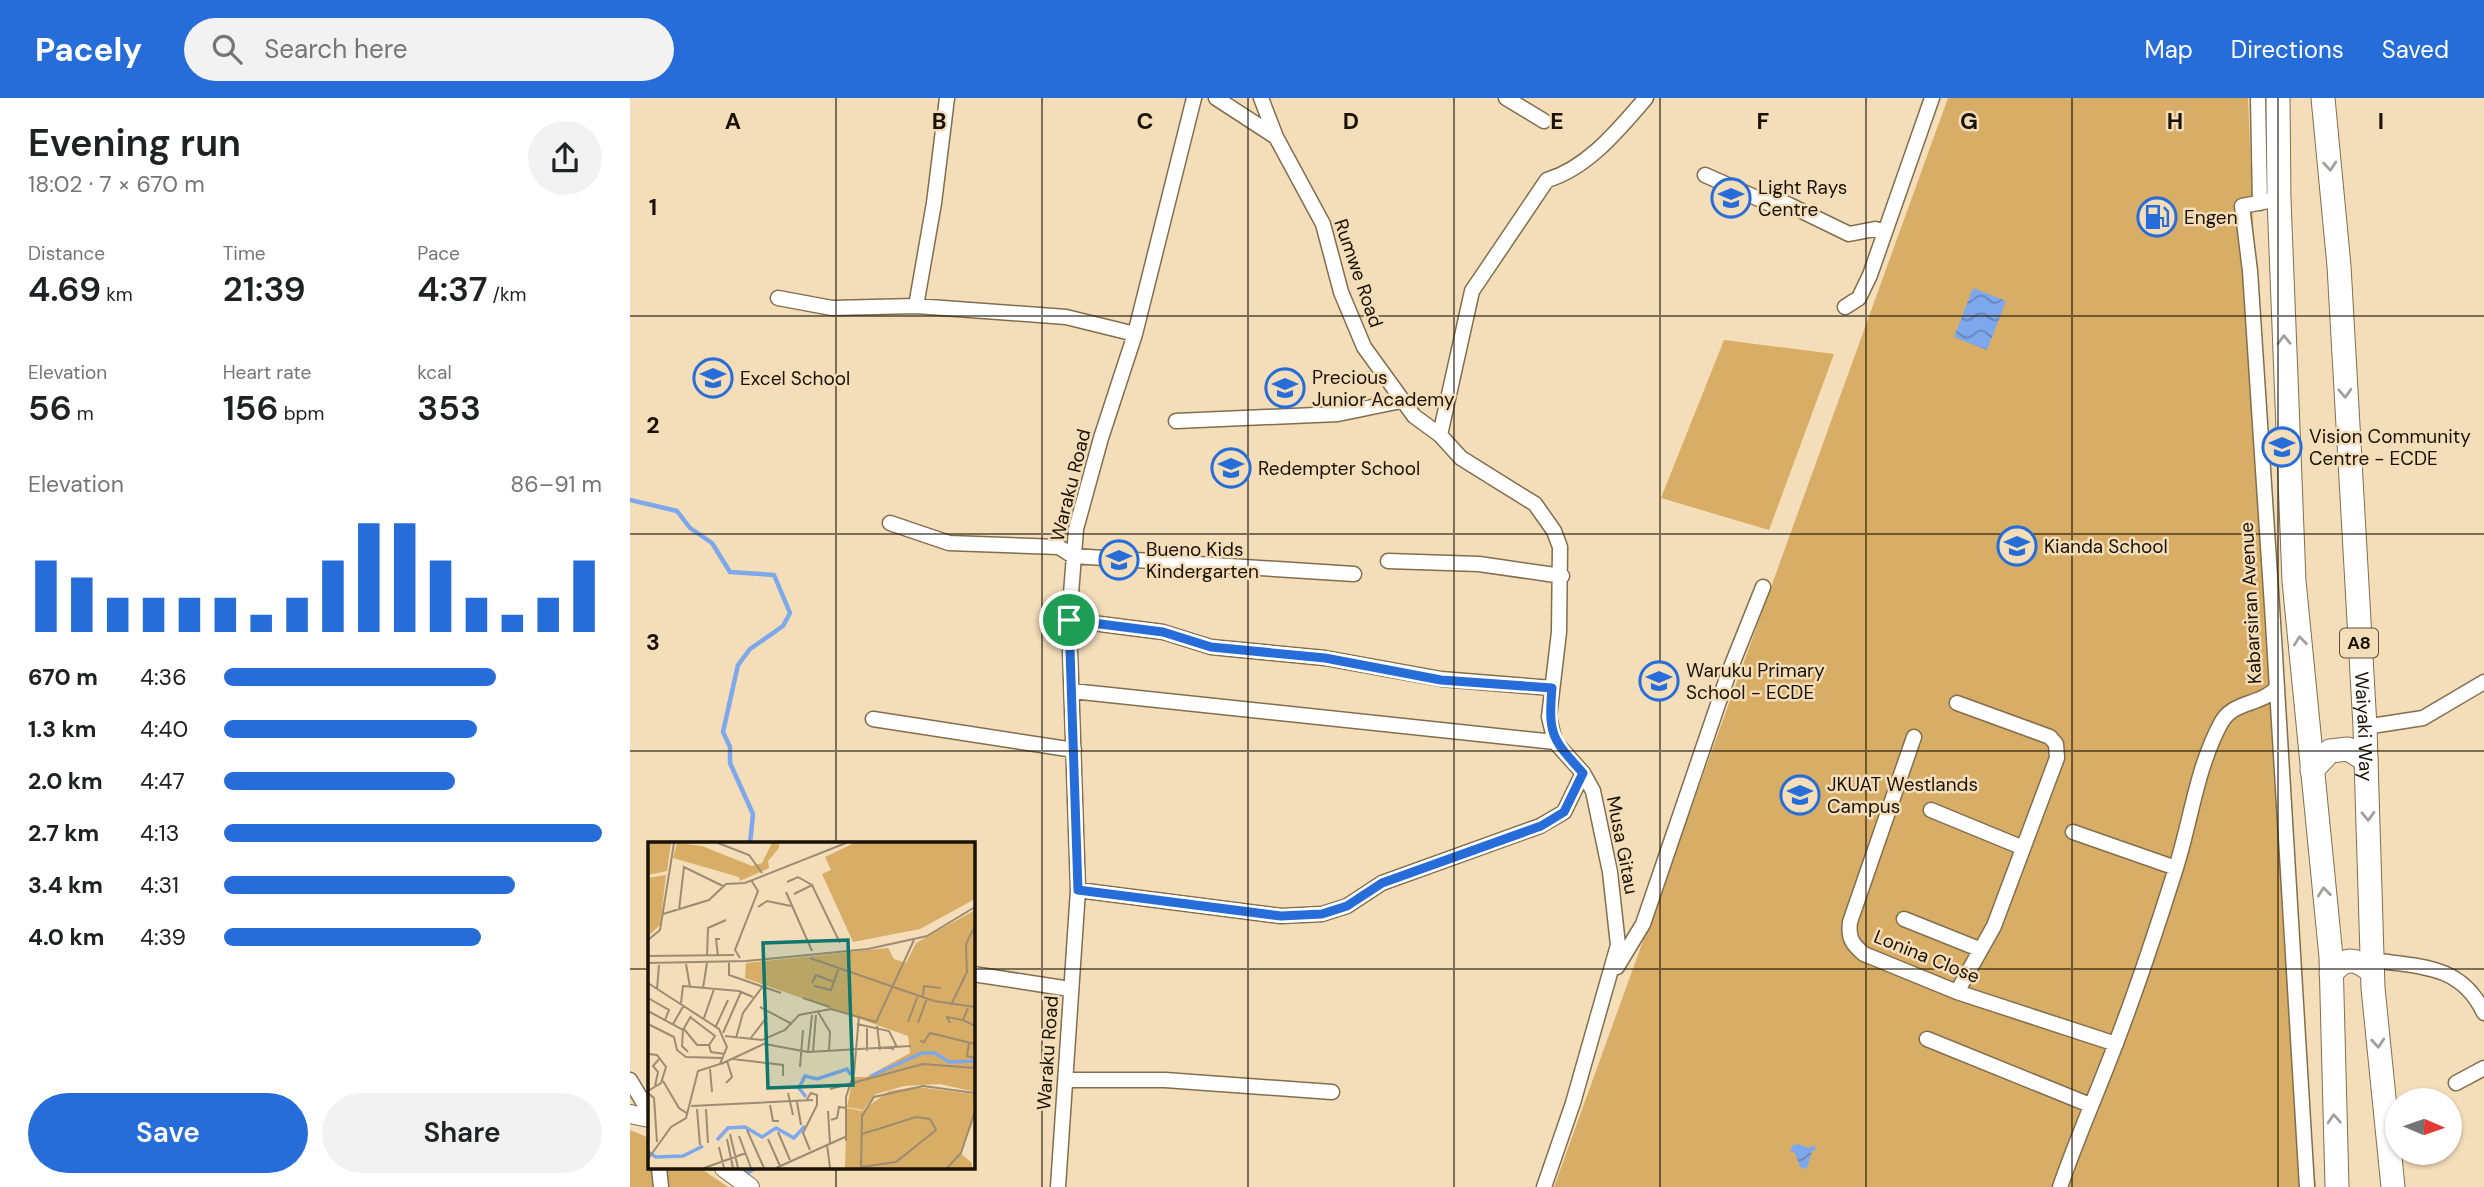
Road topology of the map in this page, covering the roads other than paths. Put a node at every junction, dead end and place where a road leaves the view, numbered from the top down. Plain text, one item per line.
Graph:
1 (947, 98) edge
2 (1194, 98) edge
3 (1216, 98) edge
4 (1261, 98) edge
5 (1506, 98) edge
6 (1646, 98) edge
7 (1931, 98) edge
8 (2258, 98) edge
9 (2278, 98) edge
10 (2323, 98) edge
11 (1545, 121) dead end
12 (1276, 137) junction
13 (1705, 175) dead end
14 (2269, 201) junction
15 (1885, 232) junction
16 (778, 298) dead end
17 (916, 306) junction
18 (1845, 307) dead end
19 (1135, 334) junction
20 (1401, 401) junction
21 (1176, 421) dead end
22 (1440, 435) junction
23 (890, 523) dead end
24 (1073, 556) junction
25 (1388, 561) dead end
26 (1354, 574) dead end
27 (1562, 576) junction
28 (1763, 587) dead end
29 (1069, 620) junction
30 (2484, 682) edge
31 (2304, 685) junction
32 (2277, 687) junction
33 (1552, 688) junction
34 (1072, 691) junction
35 (1957, 703) dead end
36 (873, 719) dead end
37 (2365, 727) junction
38 (1914, 737) dead end
39 (1555, 741) junction
40 (1074, 750) junction
41 (2366, 760) junction
42 (2312, 770) junction
43 (1583, 773) junction
44 (1931, 810) dead end
45 (2073, 832) dead end
46 (2021, 847) junction
47 (2176, 868) junction
48 (1078, 890) junction
49 (1903, 919) dead end
50 (1979, 949) junction
51 (2372, 966) junction
52 (975, 974) edge
53 (2331, 974) junction
54 (1611, 977) junction
55 (1070, 989) junction
56 (1957, 992) junction
57 (2484, 1013) edge
58 (1927, 1039) dead end
59 (2116, 1044) junction
60 (2484, 1068) edge
61 (630, 1080) edge
62 (1065, 1080) junction
63 (2456, 1083) dead end
64 (1332, 1092) dead end
65 (2090, 1105) junction
66 (648, 1110) edge
67 (630, 1114) edge
68 (648, 1118) edge
69 (727, 1170) edge
70 (750, 1187) edge
71 (1058, 1187) edge
72 (1544, 1187) edge
73 (2060, 1187) edge
74 (2307, 1187) edge
75 (2337, 1187) edge
76 (2393, 1187) edge

1 - 17 street
2 - 19 street, Waraku Road
3 - 12 street
4 - 12 street, Rumwe Road
5 - 11 street
6 - 22 street
7 - 15 street
8 - 14 street
9 - 14 highway
10 -> 37 highway, Waiyaki Way / A8
12 - 20 street, Rumwe Road
13 - 15 street
31 -> 14 highway
14 - 32 street, Kabarsiran Avenue
15 - 18 street
16 - 17 street
17 - 19 street
19 - 24 street, Waraku Road
20 - 21 street
20 - 22 street, Rumwe Road
22 - 27 street
23 - 24 street
24 - 26 street
24 - 29 street, Waraku Road
25 - 27 street
27 - 33 street
28 - 54 street
29 - 33 street
29 - 34 street, Waraku Road
30 - 37 street
31 - 32 street
31 - 42 highway
32 - 47 street, Kabarsiran Avenue
32 - 74 street
33 - 39 street
34 - 39 street
34 - 40 street, Waraku Road
35 - 46 street
36 - 40 street
37 - 41 highway, Waiyaki Way / A8
38 - 56 street, Lonina Close
39 - 43 street, Musa Gitau
40 - 48 street, Waraku Road
41 - 42 highway
41 -> 51 highway, Waiyaki Way / A8
53 -> 42 highway
43 - 48 street
43 - 54 street, Musa Gitau
44 - 46 street
45 - 47 street
46 - 50 street
47 - 59 street, Kabarsiran Avenue
48 - 55 street, Waraku Road
49 - 50 street
50 - 56 street
51 - 53 highway
51 - 57 street
51 -> 76 highway, Waiyaki Way / A8
52 - 55 street
75 -> 53 highway
54 - 72 street, Musa Gitau
55 - 62 street, Waraku Road
56 - 59 street, Lonina Close
58 - 65 street
59 - 65 street, Kabarsiran Avenue
60 - 63 street
61 - 66 street
62 - 64 street
62 - 71 street, Waraku Road
65 - 73 street, Kabarsiran Avenue
67 - 68 street
69 - 70 street

